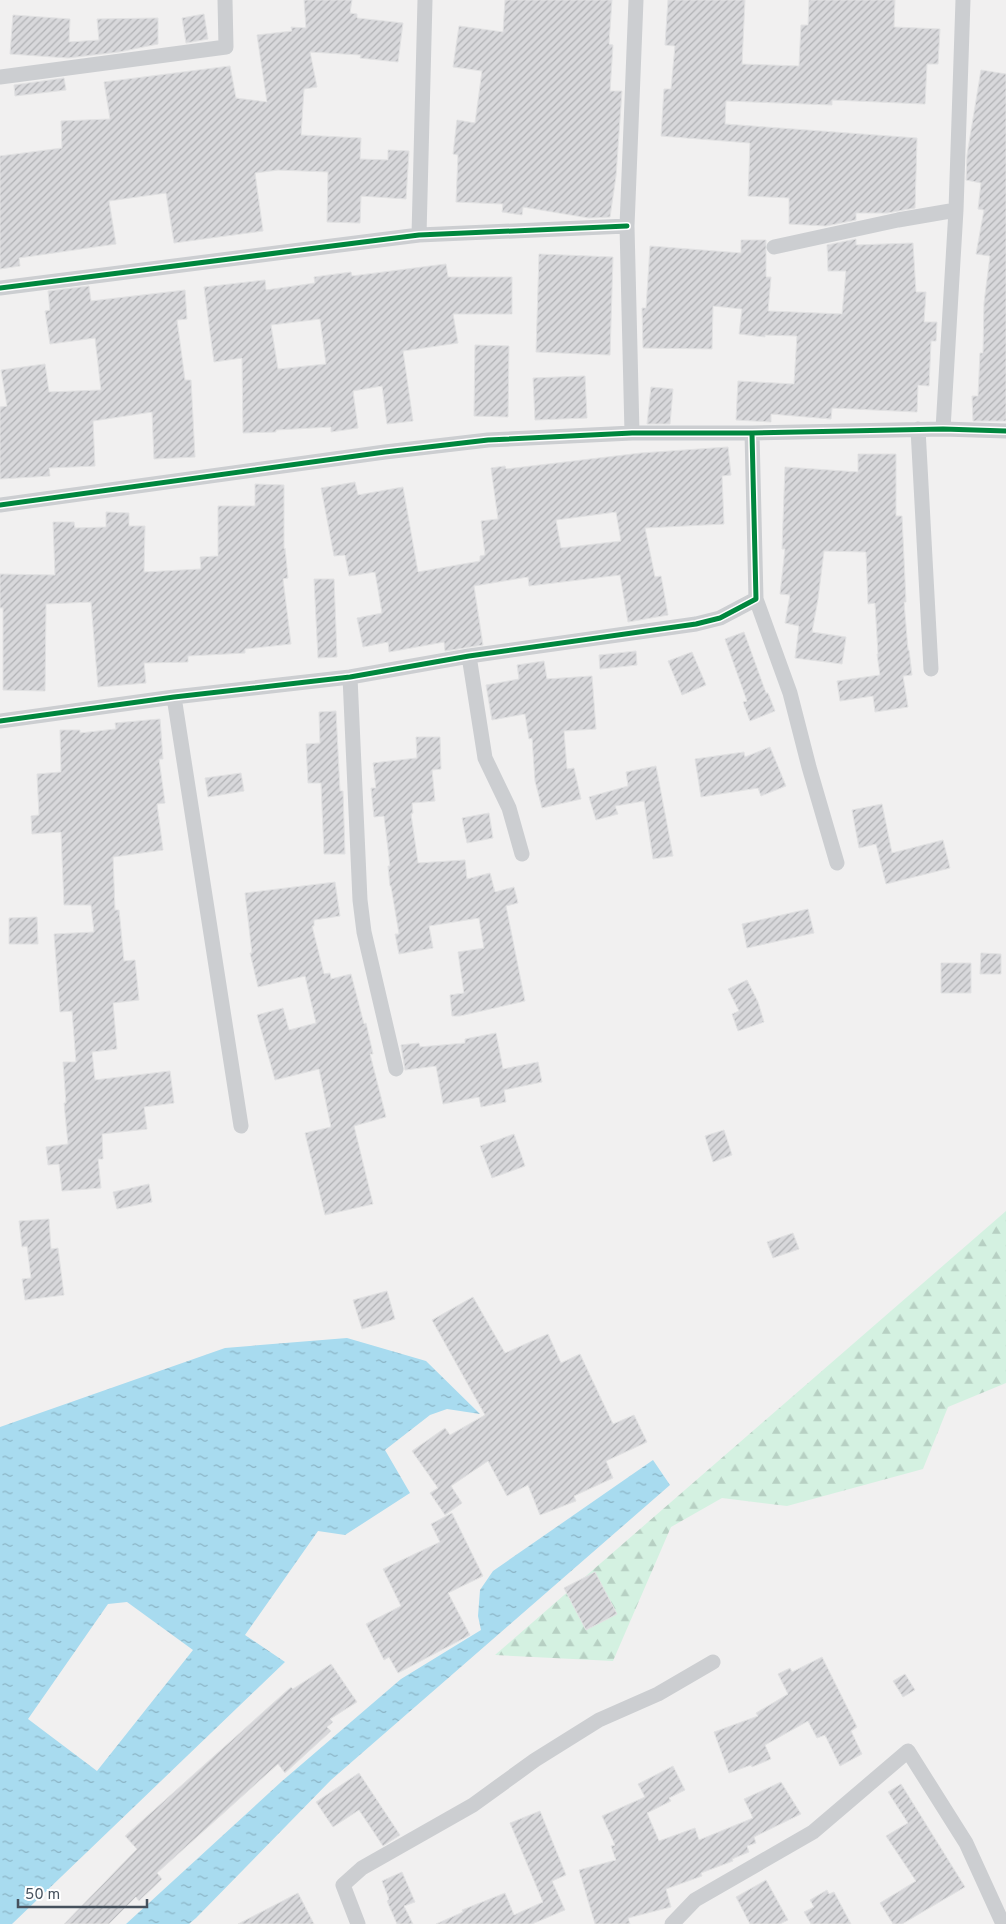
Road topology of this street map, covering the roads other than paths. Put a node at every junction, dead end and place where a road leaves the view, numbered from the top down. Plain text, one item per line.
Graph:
1 (225, 0) edge
2 (425, 0) edge
3 (636, 0) edge
4 (963, 0) edge
5 (0, 78) edge
6 (956, 210) junction
7 (627, 226) junction
8 (419, 235) junction
9 (774, 247) dead end
10 (0, 288) edge
11 (943, 428) junction
12 (918, 429) junction
13 (1006, 431) edge
14 (632, 433) junction
15 (752, 433) junction
16 (0, 504) edge
17 (756, 599) junction
18 (469, 656) junction
19 (931, 669) dead end
20 (350, 677) junction
21 (174, 697) junction
22 (0, 721) edge
23 (522, 854) dead end
24 (837, 863) dead end
25 (396, 1070) dead end
26 (241, 1126) dead end
27 (713, 1662) dead end
28 (358, 1924) edge
29 (672, 1924) edge
30 (1003, 1924) edge

1 - 5 street
2 - 8 street
3 - 7 street
4 - 6 street
6 - 9 street
6 - 11 street
7 - 8 street
7 - 14 street
8 - 10 street
11 - 12 street
11 - 13 street
12 - 15 street
12 - 19 street
14 - 15 street
14 - 16 street
15 - 17 street
17 - 18 street
17 - 24 street
18 - 20 street
18 - 23 street
20 - 21 street
20 - 25 street
21 - 22 street
21 - 26 street
27 - 28 street
29 - 30 street

